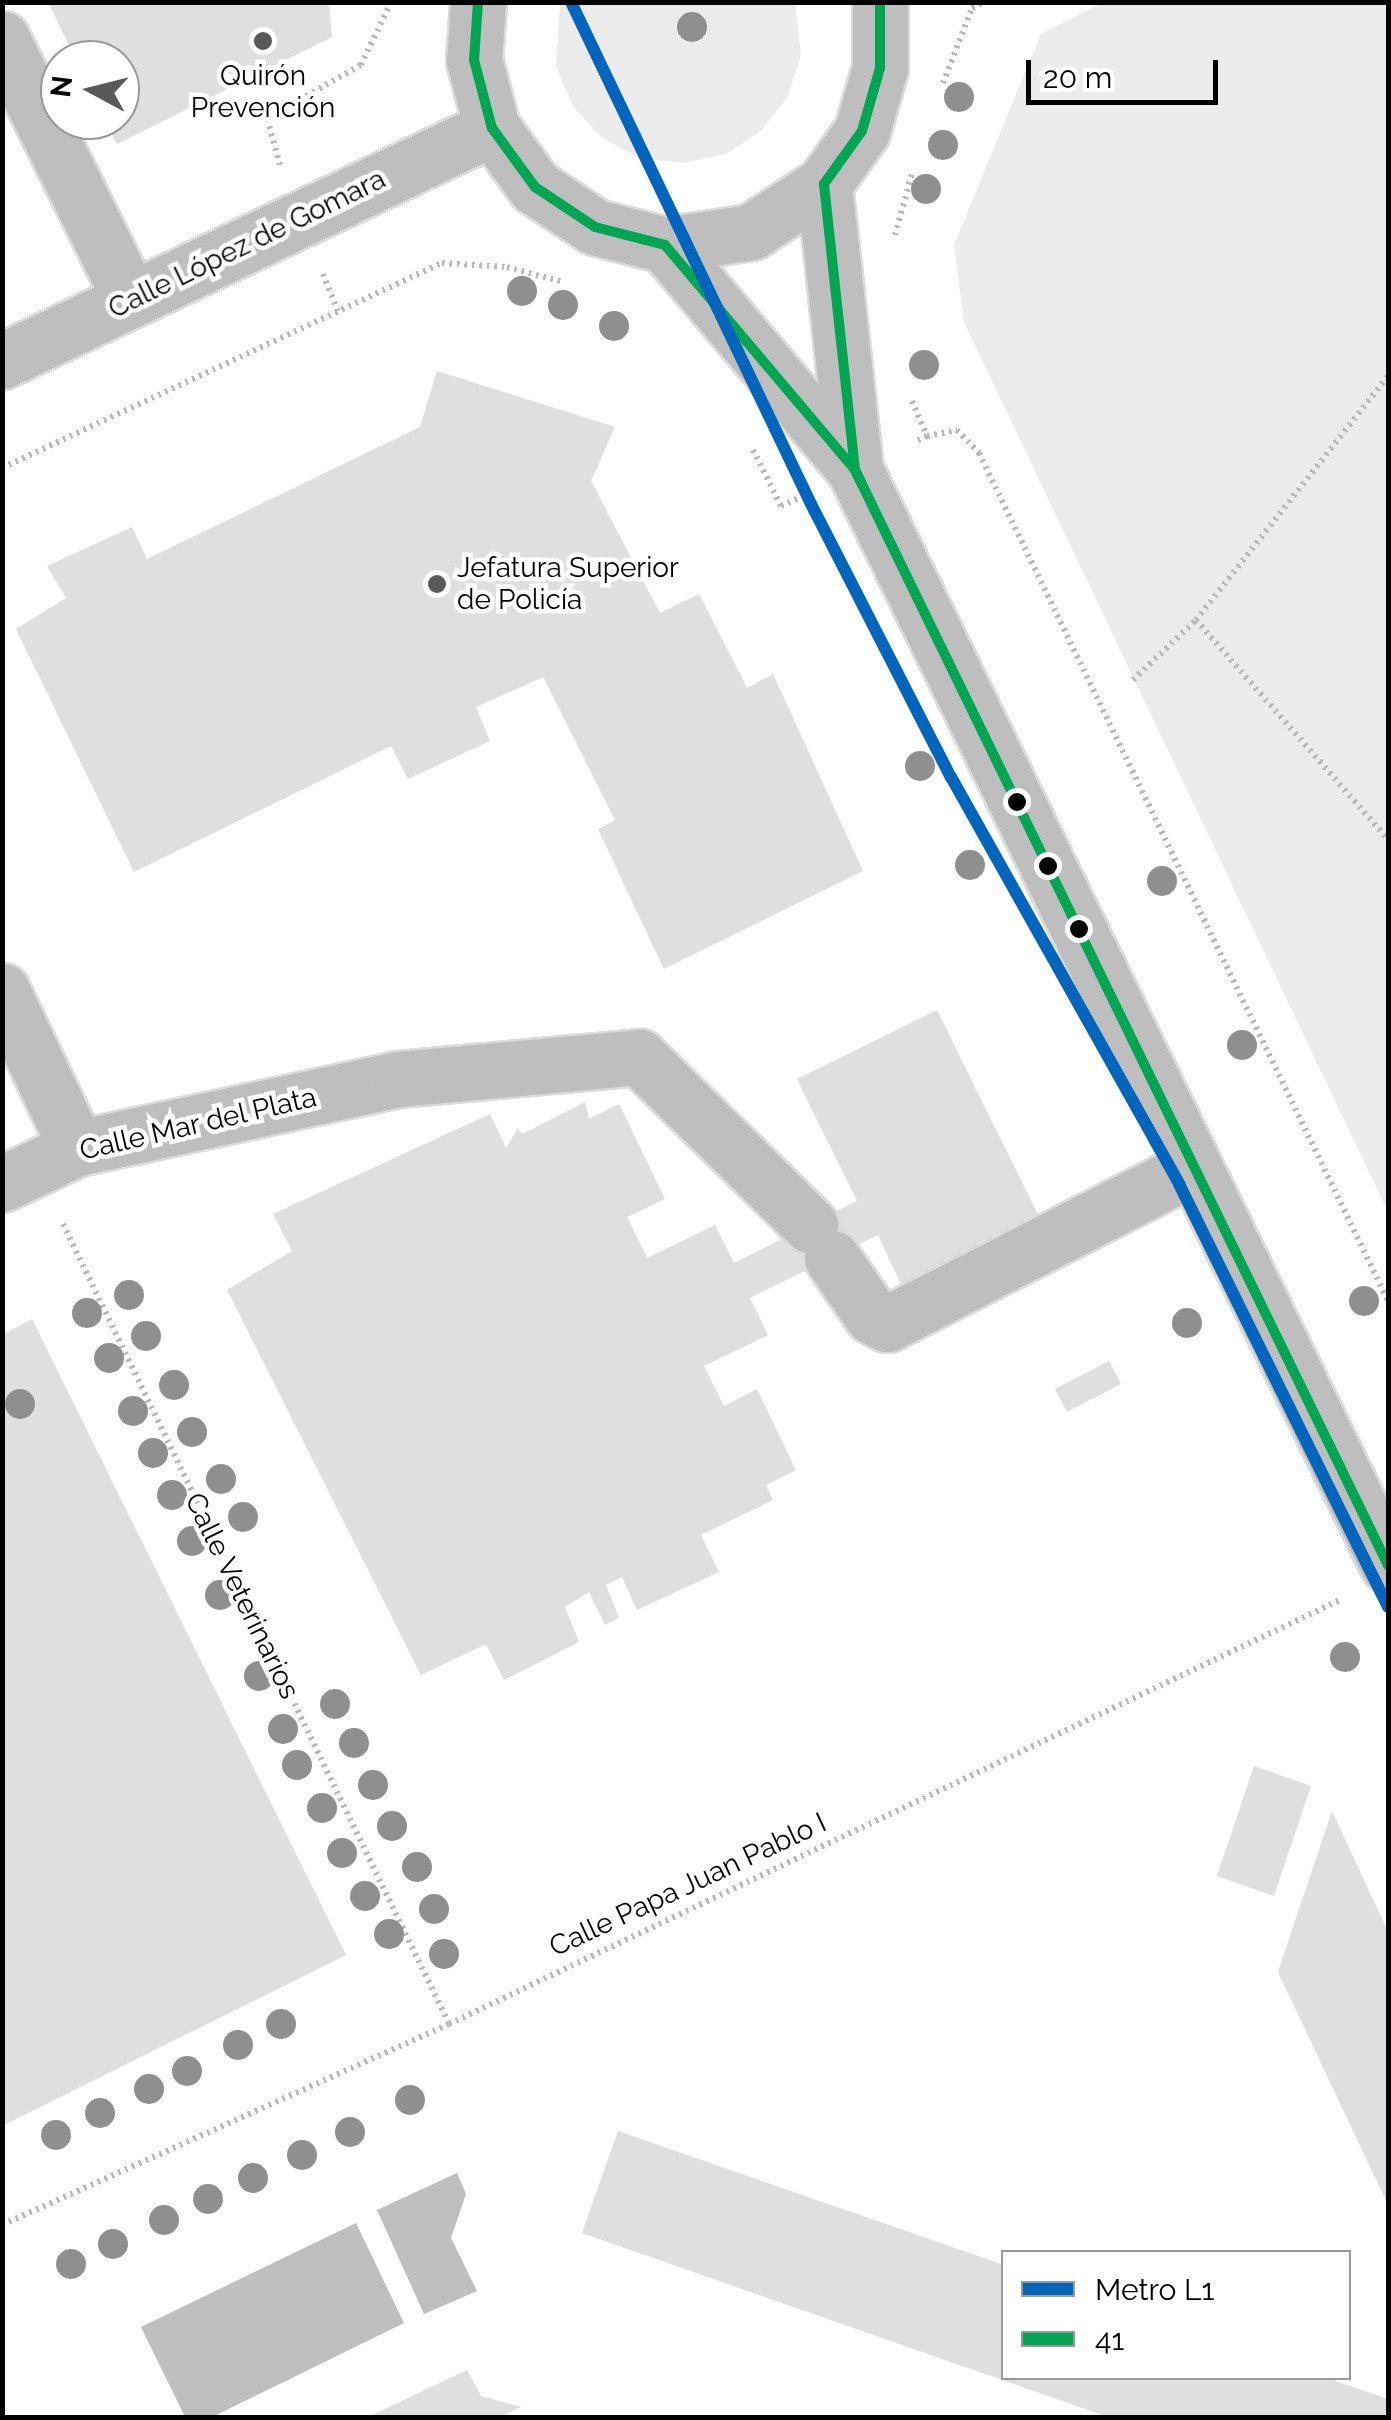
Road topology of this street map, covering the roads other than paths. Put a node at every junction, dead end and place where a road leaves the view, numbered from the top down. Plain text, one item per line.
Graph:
1 (478, 2) edge
2 (880, 2) edge
3 (2, 39) edge
4 (492, 128) junction
5 (824, 184) junction
6 (665, 244) junction
7 (131, 300) junction
8 (2, 361) edge
9 (855, 470) junction
10 (2, 991) edge
11 (38, 1166) edge
12 (1194, 1167) junction
13 (1371, 1580) edge

1 - 4 main road
2 - 5 main road
3 - 7 main road
4 - 6 main road
4 - 7 main road, Calle López de Gomara
5 - 6 main road
5 - 9 main road
6 - 9 main road
7 - 8 main road, Calle López de Gomara
9 - 12 main road
10 - 11 main road
11 - 12 main road, Calle Mar del Plata
12 - 13 main road

